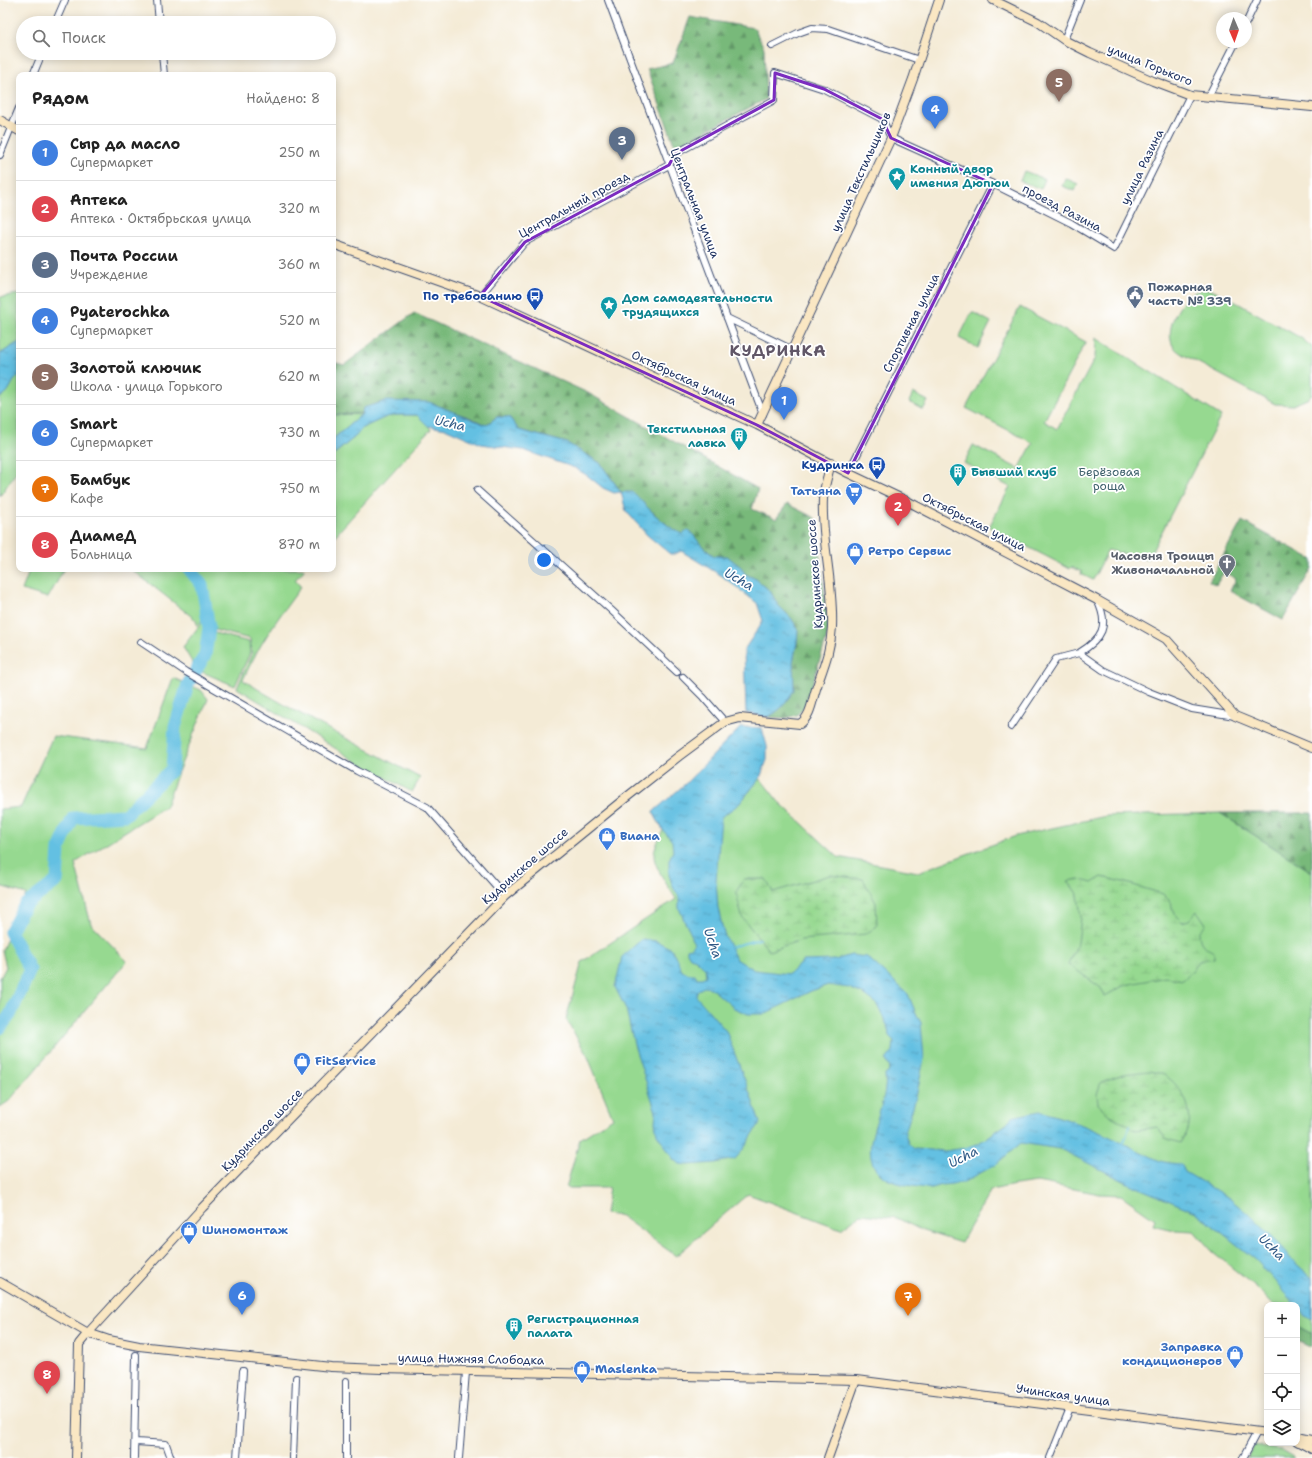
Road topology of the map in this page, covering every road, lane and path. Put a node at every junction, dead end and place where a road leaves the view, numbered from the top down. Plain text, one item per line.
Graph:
1 (65, 0) edge
2 (157, 0) edge
3 (608, 0) edge
4 (939, 0) edge
5 (994, 0) edge
6 (1080, 0) edge
7 (1257, 0) edge
8 (1251, 12) edge
9 (58, 16) edge
10 (158, 16) edge
11 (1064, 40) junction
12 (772, 46) dead end
13 (1233, 48) edge
14 (39, 60) edge
15 (163, 60) edge
16 (919, 60) junction
17 (34, 72) edge
18 (164, 72) edge
19 (1190, 95) junction
20 (1208, 97) junction
21 (1312, 107) edge
22 (16, 115) edge
23 (0, 120) edge
24 (11, 127) junction
25 (16, 130) edge
26 (891, 138) junction
27 (0, 154) edge
28 (669, 165) junction
29 (993, 184) junction
30 (336, 245) edge
31 (1114, 249) joint
32 (480, 296) junction
33 (727, 318) junction
34 (793, 350) junction
35 (763, 414) junction
36 (757, 425) junction
37 (831, 463) junction
38 (848, 473) junction
39 (477, 490) dead end
40 (1096, 600) junction
41 (142, 642) dead end
42 (1079, 653) junction
43 (677, 672) dead end
44 (683, 678) dead end
45 (1235, 716) junction
46 (725, 722) junction
47 (1011, 727) dead end
48 (1312, 748) edge
49 (505, 896) junction
50 (0, 1282) edge
51 (88, 1333) junction
52 (136, 1355) dead end
53 (243, 1371) dead end
54 (466, 1372) junction
55 (296, 1378) dead end
56 (856, 1380) junction
57 (346, 1381) dead end
58 (1070, 1408) junction
59 (1257, 1432) junction
60 (1264, 1433) edge
61 (1300, 1436) edge
62 (1312, 1438) edge
63 (136, 1442) junction
64 (1300, 1443) edge
65 (1312, 1449) edge
66 (76, 1458) edge
67 (134, 1458) edge
68 (171, 1458) edge
69 (237, 1458) edge
70 (293, 1458) edge
71 (346, 1458) edge
72 (459, 1458) edge
73 (828, 1458) edge
74 (1050, 1458) edge
75 (1244, 1458) edge

1 - 9 street
2 - 10 street
3 - 28 street, Центральная улица
4 - 16 street, улица Текстильщиков
5 - 11 street, улица Горького
6 - 11 street
7 - 8 street
11 - 19 street, улица Горького
12 - 16 street
13 - 20 street
14 - 17 street
15 - 18 street
16 - 26 street, улица Текстильщиков
19 - 20 street, улица Горького
19 - 31 street, улица Разина
20 - 21 street, улица Горького
22 - 24 street
23 - 24 street
24 - 25 street
24 - 27 street
26 - 28 street, Центральный проезд
26 - 29 street, проезд Разина
26 - 34 street, улица Текстильщиков
28 - 32 street, Центральный проезд
28 - 33 street, Центральная улица
29 - 31 street, проезд Разина
29 - 38 street, Спортивная улица
30 - 32 street, Октябрьская улица
32 - 36 street, Октябрьская улица
33 - 34 street
33 - 35 street, Центральная улица
34 - 35 street, улица Текстильщиков
35 - 36 street, улица Текстильщиков
36 - 37 street, Октябрьская улица
37 - 38 street, Октябрьская улица
37 - 46 street, Кудринское шоссе
38 - 40 street, Октябрьская улица
39 - 43 street
40 - 42 street
40 - 45 street, Октябрьская улица
41 - 49 street
42 - 45 street
42 - 47 street
44 - 46 street
45 - 48 street, Октябрьская улица
46 - 49 street, Кудринское шоссе
49 - 51 street, Кудринское шоссе
50 - 51 street, улица Нижняя Слободка
51 - 54 street, улица Нижняя Слободка
51 - 66 street, Кудринское шоссе
52 - 63 street
53 - 69 street
54 - 56 street, улица Нижняя Слободка
54 - 72 street
55 - 70 street
56 - 58 street, Учинская улица
56 - 73 street
57 - 71 street
58 - 59 street, Учинская улица
58 - 74 street
59 - 60 street, Учинская улица
59 - 75 street
61 - 62 street
63 - 67 street
63 - 68 street
64 - 65 street

